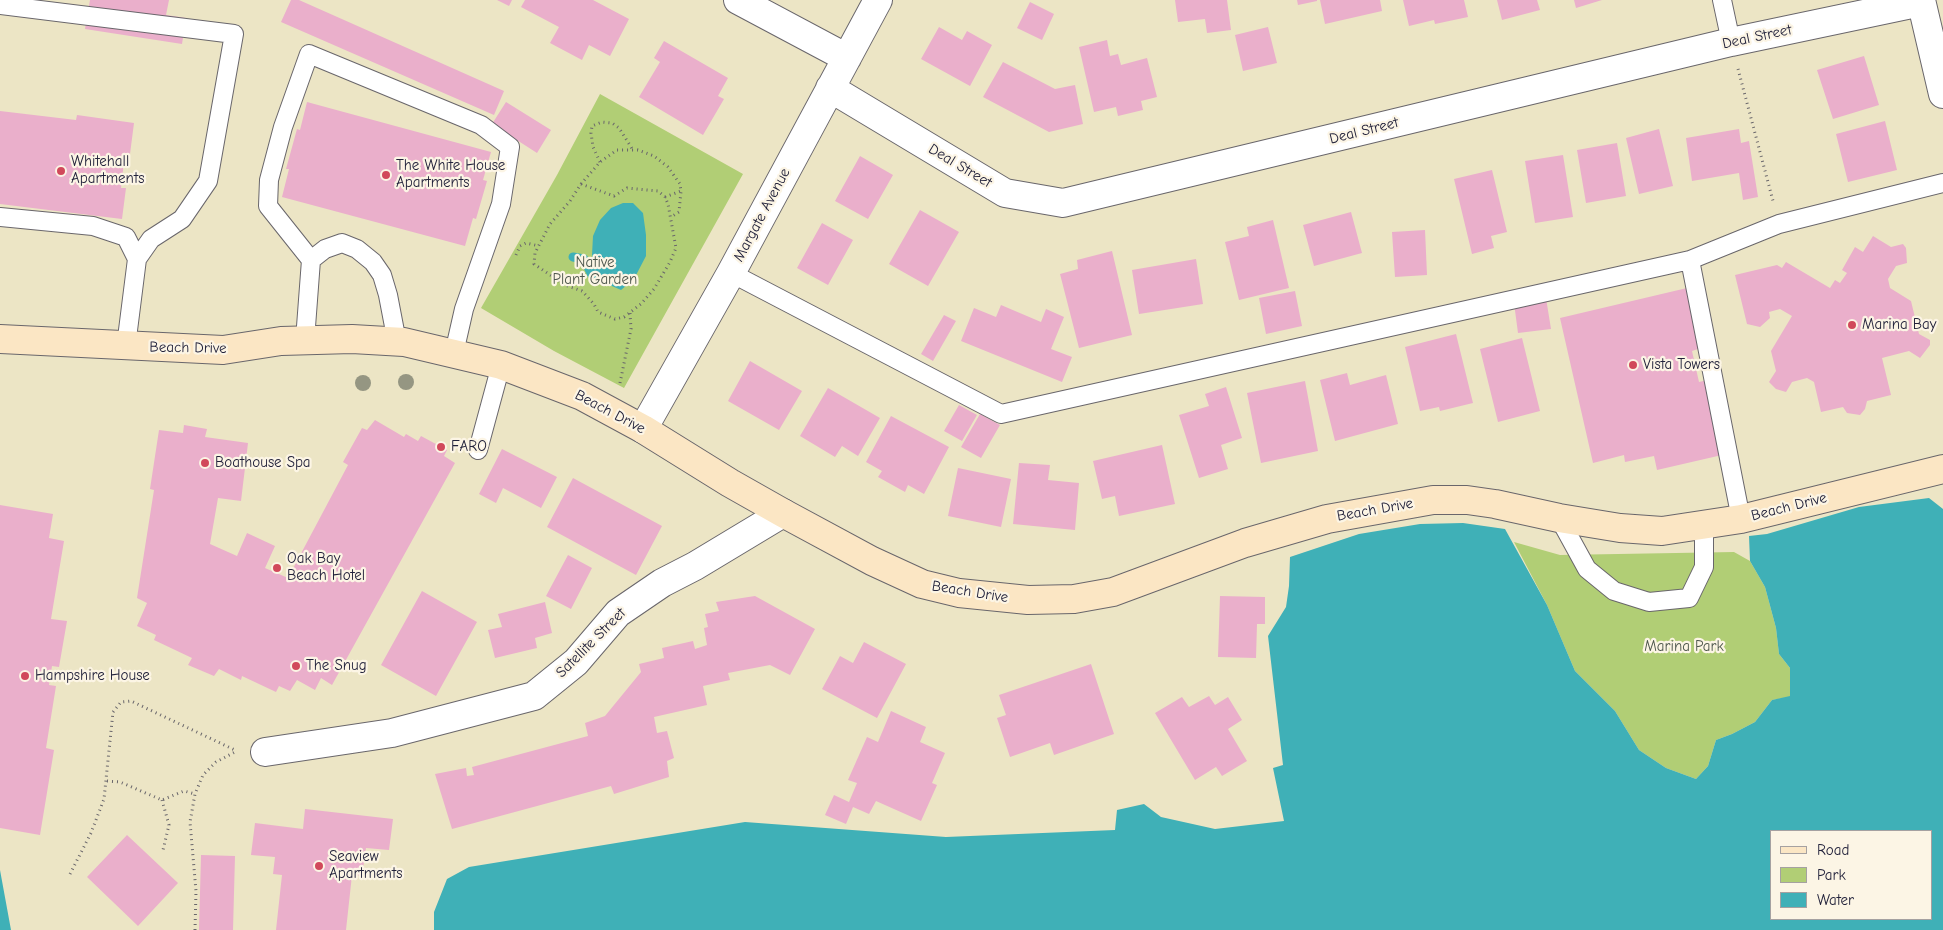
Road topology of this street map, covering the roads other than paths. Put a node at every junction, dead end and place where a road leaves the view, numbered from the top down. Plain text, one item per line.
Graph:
1 (738, 0) edge
2 (878, 0) edge
3 (1722, 0) edge
4 (1921, 1) edge
5 (0, 5) edge
6 (1731, 42) junction
7 (847, 58) junction
8 (830, 88) junction
9 (1943, 94) edge
10 (1943, 183) edge
11 (0, 218) edge
12 (137, 259) junction
13 (310, 260) junction
14 (1690, 260) junction
15 (731, 273) junction
16 (0, 339) edge
17 (305, 340) junction
18 (397, 342) junction
19 (126, 346) junction
20 (454, 353) junction
21 (501, 365) junction
22 (643, 429) junction
23 (478, 450) dead end
24 (1943, 469) edge
25 (783, 513) junction
26 (1559, 518) junction
27 (1741, 518) junction
28 (1704, 525) junction
29 (265, 752) road end

1 - 7 street
2 - 7 street, Margate Avenue
3 - 6 lane
4 - 6 street, Deal Street
4 - 9 street
5 - 12 lane
6 - 8 street, Deal Street
7 - 8 street, Margate Avenue
8 - 15 street, Margate Avenue
10 - 14 lane
11 - 12 lane
12 - 19 lane
13 - 17 lane
13 - 18 lane
13 - 20 lane
14 - 15 lane
14 - 27 lane
15 - 22 street, Margate Avenue
16 - 19 main road, Beach Drive
17 - 18 main road, Beach Drive
17 - 19 main road, Beach Drive
18 - 20 main road, Beach Drive
20 - 21 main road, Beach Drive
21 - 22 main road, Beach Drive
21 - 23 lane
22 - 25 main road, Beach Drive
24 - 27 main road, Beach Drive
25 - 26 main road, Beach Drive
25 - 29 street, Satellite Street
26 - 28 main road, Beach Drive
26 - 28 lane
27 - 28 main road, Beach Drive

